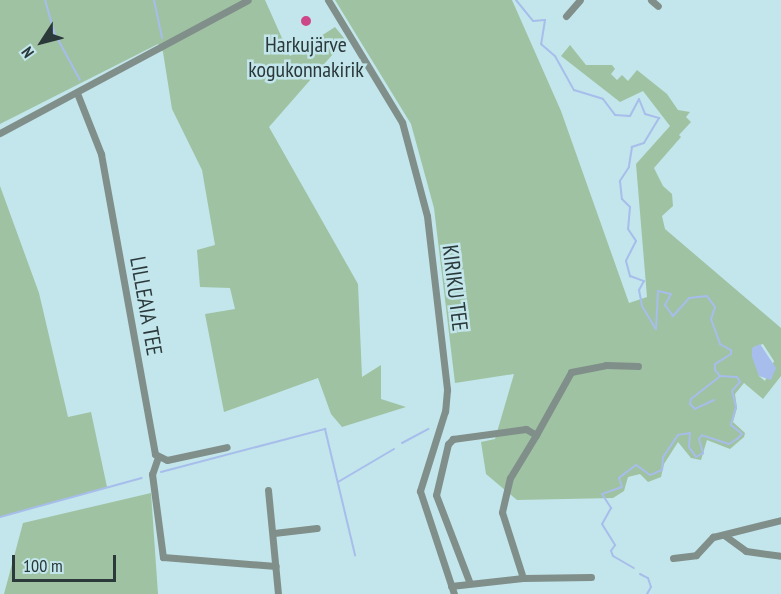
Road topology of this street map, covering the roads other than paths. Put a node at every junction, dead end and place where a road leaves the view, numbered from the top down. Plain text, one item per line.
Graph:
1 (248, 0) edge
2 (328, 0) edge
3 (580, 0) edge
4 (651, 0) edge
5 (658, 6) dead end
6 (566, 16) dead end
7 (77, 93) junction
8 (0, 133) edge
9 (638, 366) dead end
10 (536, 435) junction
11 (227, 447) dead end
12 (158, 457) junction
13 (268, 490) dead end
14 (781, 520) edge
15 (317, 528) dead end
16 (274, 533) junction
17 (724, 535) junction
18 (781, 556) edge
19 (673, 558) dead end
20 (276, 566) junction
21 (591, 577) dead end
22 (524, 578) junction
23 (469, 581) junction
24 (451, 586) junction
25 (278, 594) edge
26 (454, 594) edge

1 - 7 street
2 - 24 street, KIRIKU TEE
3 - 6 street
4 - 5 street
7 - 8 street
7 - 12 street, LILLEAIA TEE
9 - 10 street
10 - 22 street
10 - 23 street
11 - 12 street
12 - 20 street
13 - 16 street
14 - 17 street
15 - 16 street
16 - 20 street
17 - 18 street
17 - 19 street
20 - 25 street
21 - 22 street
22 - 23 street
23 - 24 street
24 - 26 street, KIRIKU TEE

